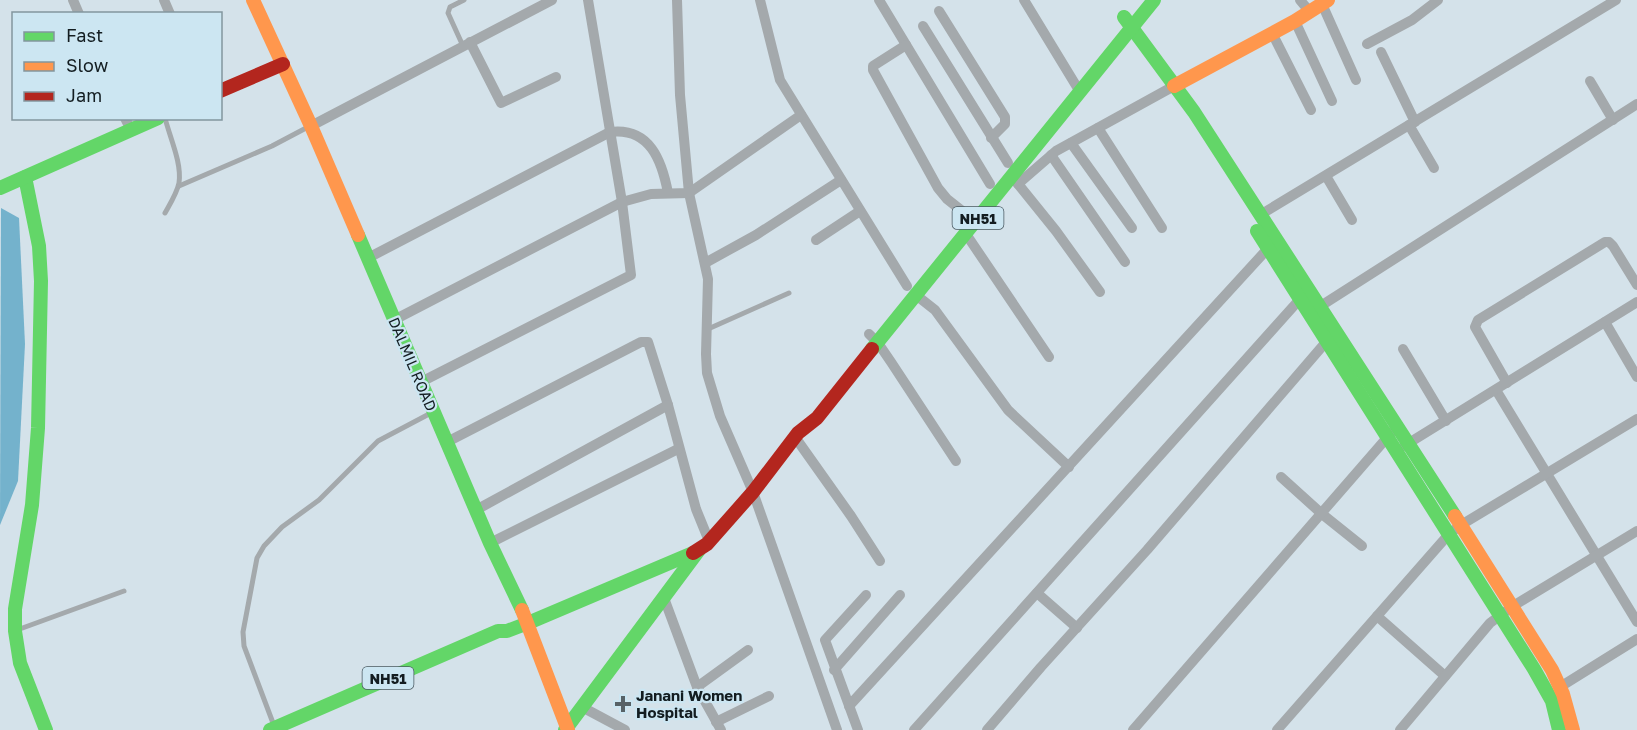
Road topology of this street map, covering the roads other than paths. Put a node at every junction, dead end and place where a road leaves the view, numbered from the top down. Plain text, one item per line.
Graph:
1 (253, 0) edge
2 (464, 0) edge
3 (552, 0) edge
4 (588, 0) edge
5 (676, 0) edge
6 (760, 0) edge
7 (879, 0) edge
8 (1024, 0) edge
9 (1137, 0) edge
10 (1154, 0) edge
11 (1300, 0) edge
12 (1438, 0) edge
13 (1616, 0) edge
14 (1325, 2) edge
15 (939, 11) dead end
16 (1310, 12) junction
17 (1295, 21) junction
18 (1128, 22) junction
19 (923, 26) dead end
20 (1272, 33) junction
21 (467, 44) junction
22 (1367, 44) dead end
23 (906, 45) junction
24 (1381, 52) dead end
25 (282, 64) junction
26 (556, 77) dead end
27 (1356, 80) dead end
28 (1590, 81) dead end
29 (1174, 86) junction
30 (1077, 87) junction
31 (222, 90) edge
32 (1182, 99) junction
33 (1332, 101) dead end
34 (1637, 104) edge
35 (1311, 110) dead end
36 (801, 116) junction
37 (148, 120) edge
38 (166, 120) edge
39 (1612, 120) junction
40 (1412, 123) junction
41 (128, 124) edge
42 (311, 126) junction
43 (1098, 128) junction
44 (610, 132) junction
45 (991, 138) junction
46 (1071, 143) junction
47 (1051, 155) junction
48 (1434, 168) dead end
49 (1010, 172) junction
50 (1326, 176) junction
51 (25, 177) junction
52 (841, 180) junction
53 (990, 184) junction
54 (179, 186) junction
55 (0, 188) edge
56 (668, 193) junction
57 (689, 193) junction
58 (622, 202) junction
59 (860, 211) junction
60 (165, 213) dead end
61 (966, 214) junction
62 (1260, 215) junction
63 (1352, 220) dead end
64 (1132, 228) dead end
65 (1162, 228) dead end
66 (966, 234) junction
67 (816, 240) dead end
68 (1272, 244) junction
69 (368, 258) junction
70 (1125, 262) dead end
71 (705, 263) junction
72 (1637, 285) edge
73 (912, 290) junction
74 (1100, 292) dead end
75 (789, 293) dead end
76 (1300, 299) junction
77 (1637, 302) edge
78 (1314, 310) junction
79 (394, 320) junction
80 (1605, 322) junction
81 (706, 330) junction
82 (873, 338) junction
83 (1326, 342) junction
84 (1402, 349) dead end
85 (1049, 357) dead end
86 (1637, 377) edge
87 (421, 382) junction
88 (1507, 383) junction
89 (1496, 390) junction
90 (668, 405) junction
91 (433, 411) junction
92 (1637, 418) edge
93 (1446, 421) junction
94 (1398, 425) junction
95 (796, 435) junction
96 (1388, 437) junction
97 (447, 442) junction
98 (1409, 444) junction
99 (678, 449) junction
100 (1396, 451) junction
101 (956, 461) dead end
102 (1069, 466) junction
103 (1546, 473) junction
104 (1281, 477) dead end
105 (753, 492) junction
106 (476, 510) junction
107 (1322, 514) junction
108 (1461, 525) junction
109 (1637, 531) edge
110 (1449, 534) junction
111 (490, 543) junction
112 (704, 546) junction
113 (1362, 546) dead end
114 (1595, 556) junction
115 (880, 561) dead end
116 (124, 591) dead end
117 (1037, 592) junction
118 (866, 595) dead end
119 (900, 595) dead end
120 (664, 598) junction
121 (1513, 606) junction
122 (1500, 615) junction
123 (1377, 616) junction
124 (1637, 622) edge
125 (528, 623) junction
126 (1077, 628) junction
127 (15, 631) junction
128 (1637, 639) edge
129 (748, 650) dead end
130 (834, 669) junction
131 (1445, 676) junction
132 (697, 687) junction
133 (1560, 687) junction
134 (768, 696) dead end
135 (849, 706) junction
136 (582, 707) junction
137 (302, 723) edge
138 (718, 726) edge
139 (273, 729) edge
140 (567, 729) edge
141 (46, 730) edge
142 (626, 730) edge
143 (837, 730) edge
144 (858, 730) edge
145 (914, 730) edge
146 (987, 730) edge
147 (1133, 730) edge
148 (1276, 730) edge
149 (1400, 730) edge
150 (1559, 730) edge
151 (1573, 730) edge

1 - 25 main road, DALMIL ROAD
2 - 21 lane
3 - 21 street
4 - 44 street
5 - 57 street
6 - 36 street
7 - 23 street
8 - 30 street
9 - 18 main road, NH51
10 - 18 main road, NH51
11 - 16 street
12 - 22 street
13 - 40 street
14 - 16 main road
14 - 27 street
15 - 45 street
16 - 17 main road
17 - 20 main road
17 - 33 street
18 - 29 main road
18 - 30 main road, NH51
19 - 45 street
20 - 29 main road
20 - 35 street
21 - 26 street
21 - 42 street
23 - 53 street
23 - 61 street
24 - 40 street
25 - 31 main road
25 - 42 main road, DALMIL ROAD
28 - 39 street
29 - 32 main road
29 - 43 street
30 - 49 main road, NH51
32 - 62 main road
32 - 68 main road
34 - 39 street
36 - 52 street
36 - 57 street
37 - 41 main road
38 - 54 lane
39 - 78 street
40 - 48 street
40 - 50 street
41 - 51 main road
42 - 54 lane
42 - 69 main road, DALMIL ROAD
43 - 46 street
43 - 65 street
44 - 56 street
44 - 58 street
44 - 69 street
45 - 49 street
46 - 47 street
46 - 64 street
47 - 49 street
47 - 70 street
49 - 53 main road, NH51
49 - 66 main road, NH51
49 - 74 street
50 - 62 street
50 - 63 street
51 - 55 main road
51 - 127 main road
52 - 59 street
52 - 71 street
53 - 61 main road, NH51
54 - 60 lane
56 - 57 street
56 - 58 street
57 - 71 street
58 - 79 street
58 - 87 street
59 - 67 street
59 - 73 street
61 - 73 main road, NH51
62 - 68 main road
66 - 73 main road, NH51
66 - 85 street
68 - 76 main road
68 - 78 main road
68 - 102 street
69 - 79 main road, DALMIL ROAD
71 - 81 street
72 - 88 street
73 - 82 main road, NH51
73 - 102 street
75 - 81 lane
76 - 78 main road
76 - 117 street
77 - 80 street
78 - 83 main road
78 - 94 main road
79 - 87 main road, DALMIL ROAD
80 - 86 street
80 - 88 street
81 - 105 street
82 - 95 main road, NH51
82 - 101 street
83 - 96 main road
83 - 126 street
84 - 93 street
87 - 91 main road, DALMIL ROAD
88 - 89 street
89 - 93 street
89 - 103 street
90 - 97 street
90 - 99 street
90 - 106 street
91 - 97 main road, DALMIL ROAD
91 - 139 lane
92 - 103 street
93 - 98 street
94 - 96 street
94 - 98 main road
95 - 105 main road, NH51
95 - 115 street
96 - 100 main road
96 - 107 street
97 - 106 main road, DALMIL ROAD
98 - 100 street
98 - 108 main road
99 - 111 street
99 - 112 street
100 - 110 main road
102 - 135 street
103 - 108 street
103 - 114 street
104 - 107 street
105 - 112 main road, NH51
105 - 143 street
106 - 111 main road, DALMIL ROAD
107 - 113 street
107 - 147 street
108 - 110 street
108 - 121 main road
109 - 114 street
110 - 122 main road
110 - 123 street
111 - 125 main road, DALMIL ROAD
112 - 120 main road
112 - 125 main road, NH51
114 - 121 street
114 - 124 street
116 - 127 lane
117 - 126 street
117 - 145 street
118 - 130 street
119 - 130 street
120 - 132 street
120 - 136 main road
121 - 122 street
121 - 133 main road
122 - 131 street
122 - 150 main road
123 - 131 street
123 - 148 street
125 - 137 main road, NH51
125 - 140 main road, DALMIL ROAD
126 - 146 street
127 - 141 main road
128 - 133 street
129 - 132 street
130 - 135 street
131 - 149 street
132 - 138 street
133 - 151 main road
134 - 138 street
135 - 144 street
136 - 140 main road
136 - 142 street
137 - 139 main road, NH51

